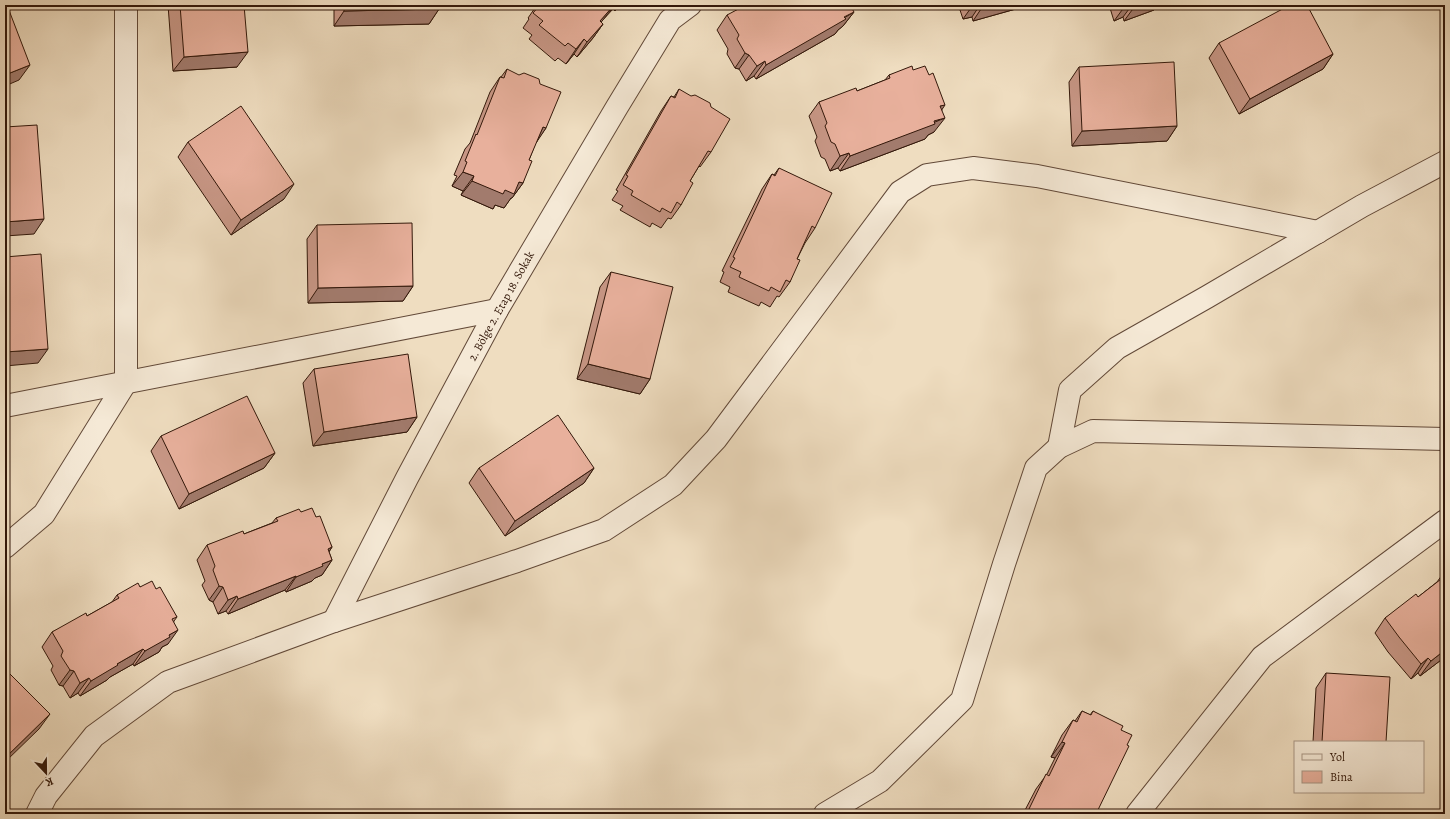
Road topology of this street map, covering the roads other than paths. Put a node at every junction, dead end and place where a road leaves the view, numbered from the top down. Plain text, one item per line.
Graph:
1 (126, 5) edge
2 (690, 5) edge
3 (1445, 162) edge
4 (1318, 232) junction
5 (497, 310) junction
6 (126, 382) junction
7 (5, 406) edge
8 (1445, 439) edge
9 (1059, 447) junction
10 (1445, 520) edge
11 (5, 547) edge
12 (334, 621) junction
13 (38, 814) edge
14 (825, 814) edge
15 (1137, 814) edge

1 - 6 street
2 - 5 street, 2. Bölge 2. Etap 18. Sokak
3 - 4 street
4 - 9 street
4 - 12 street
5 - 6 street
5 - 12 street, 2. Bölge 2. Etap 18. Sokak
6 - 7 street
6 - 11 street
8 - 9 street
9 - 14 street
10 - 15 street
12 - 13 street

